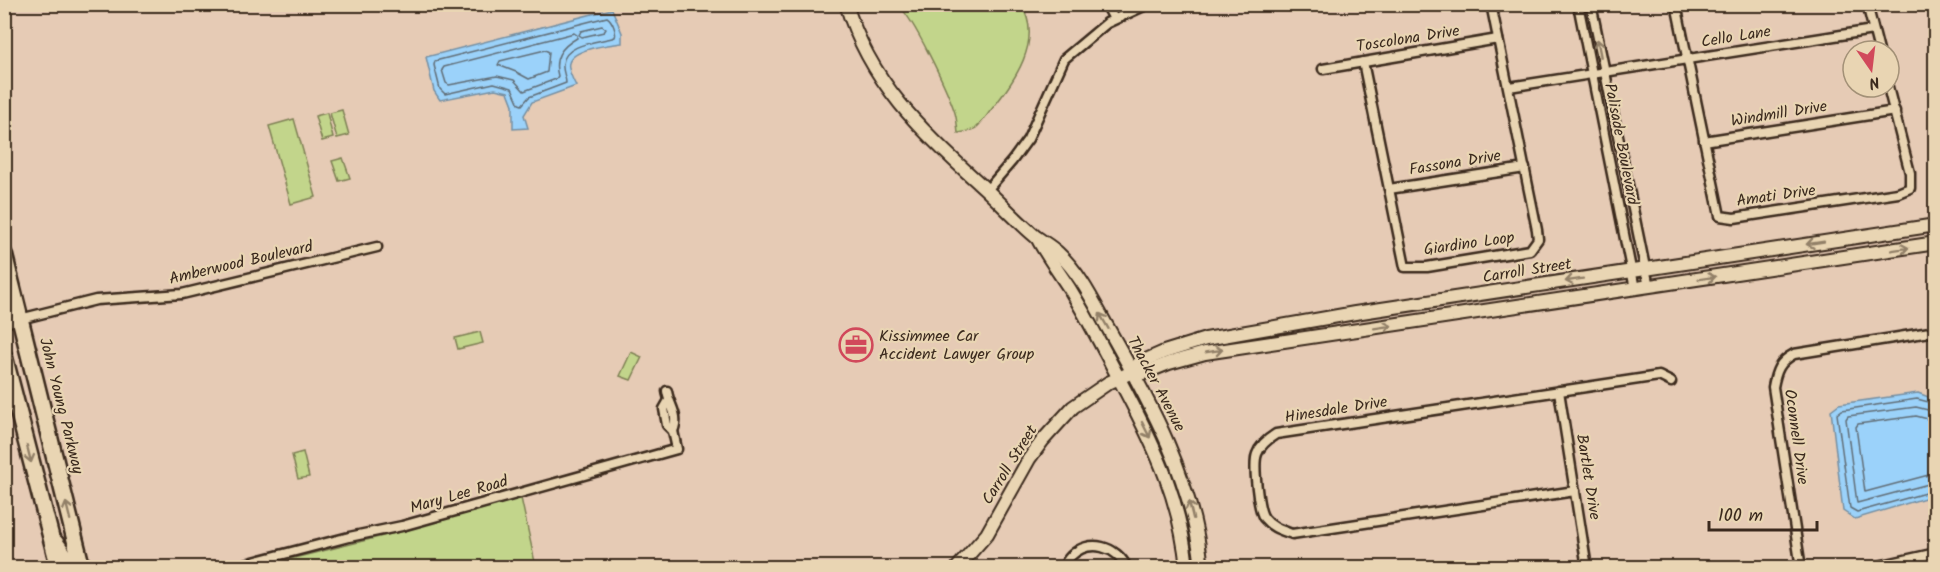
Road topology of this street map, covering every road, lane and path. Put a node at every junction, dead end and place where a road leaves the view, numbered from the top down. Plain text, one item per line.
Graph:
1 (846, 4) edge
2 (1106, 4) edge
3 (1148, 4) edge
4 (1491, 4) edge
5 (1578, 4) edge
6 (1591, 4) edge
7 (1676, 4) edge
8 (1867, 4) edge
9 (1933, 4) edge
10 (1935, 16) edge
11 (1114, 19) junction
12 (1874, 30) junction
13 (1498, 39) junction
14 (1876, 39) edge
15 (1687, 60) junction
16 (1363, 62) junction
17 (1323, 69) dead end
18 (1604, 72) junction
19 (1592, 74) junction
20 (1509, 87) junction
21 (1891, 99) edge
22 (1894, 111) junction
23 (1704, 141) junction
24 (1525, 168) junction
25 (1389, 189) junction
26 (987, 190) junction
27 (1935, 225) edge
28 (1037, 238) junction
29 (1935, 243) edge
30 (377, 247) dead end
31 (4, 254) edge
32 (1646, 269) junction
33 (1632, 272) junction
34 (1649, 287) junction
35 (1635, 289) junction
36 (1355, 313) junction
37 (21, 319) junction
38 (4, 323) edge
39 (1935, 331) edge
40 (1242, 347) junction
41 (4, 356) edge
42 (1132, 372) junction
43 (1119, 378) junction
44 (1671, 382) dead end
45 (667, 391) dead end
46 (1559, 391) junction
47 (1575, 491) junction
48 (50, 534) junction
49 (1935, 554) edge
50 (59, 567) edge
51 (70, 567) edge
52 (82, 567) edge
53 (230, 567) edge
54 (957, 567) edge
55 (1063, 567) edge
56 (1127, 567) edge
57 (1187, 567) edge
58 (1202, 567) edge
59 (1587, 567) edge
60 (1801, 567) edge
61 (1869, 567) edge

1 - 26 main road, Thacker Avenue
2 - 11 street
3 - 11 street
4 - 13 street, Giardino Loop
5 - 19 street, Palisade Boulevard
18 -> 6 street, Palisade Boulevard
7 - 15 street, Amati Drive
8 - 12 street
9 - 10 street
11 - 26 street
12 - 14 street
12 - 15 street, Cello Lane
13 - 16 street, Toscolona Drive
13 - 20 street, Giardino Loop
15 - 18 street, Cello Lane
15 - 23 street, Amati Drive
16 - 17 street, Toscolona Drive
16 - 25 street, Giardino Loop
18 - 19 street, Cello Lane
18 - 32 street, Palisade Boulevard
19 - 20 street, Cello Lane
19 - 33 street, Palisade Boulevard
20 - 24 street, Giardino Loop
21 - 22 street, Amati Drive
22 - 23 street, Windmill Drive
22 - 23 street, Amati Drive
24 - 25 street, Fassona Drive
24 - 25 street, Giardino Loop
26 - 28 main road, Thacker Avenue
27 -> 32 main road, Carroll Street
42 -> 28 main road, Thacker Avenue
28 - 43 main road, Thacker Avenue
34 -> 29 main road, Carroll Street
30 - 37 street, Amberwood Boulevard
31 - 37 highway, John Young Parkway
32 - 33 main road, Carroll Street
32 - 34 street, Palisade Boulevard
33 - 35 street, Palisade Boulevard
33 -> 36 main road, Carroll Street
34 - 35 main road, Carroll Street
40 -> 35 main road, Carroll Street
36 - 40 main road
36 - 42 main road, Carroll Street
37 - 38 street, Amberwood Boulevard
52 -> 37 highway, John Young Parkway
39 - 60 street, Oconnell Drive
42 -> 40 main road, Carroll Street
41 -> 48 highway
42 - 43 main road, Carroll Street
58 -> 42 main road, Thacker Avenue
43 - 54 main road, Carroll Street
43 -> 57 main road, Thacker Avenue
44 - 46 street, Hinesdale Drive
45 - 53 street, Mary Lee Road
46 - 47 street, Bartlet Drive
46 - 47 street, Hinesdale Drive
47 - 59 street, Bartlet Drive
48 - 50 highway
48 - 51 highway
49 - 61 street
55 - 56 street

